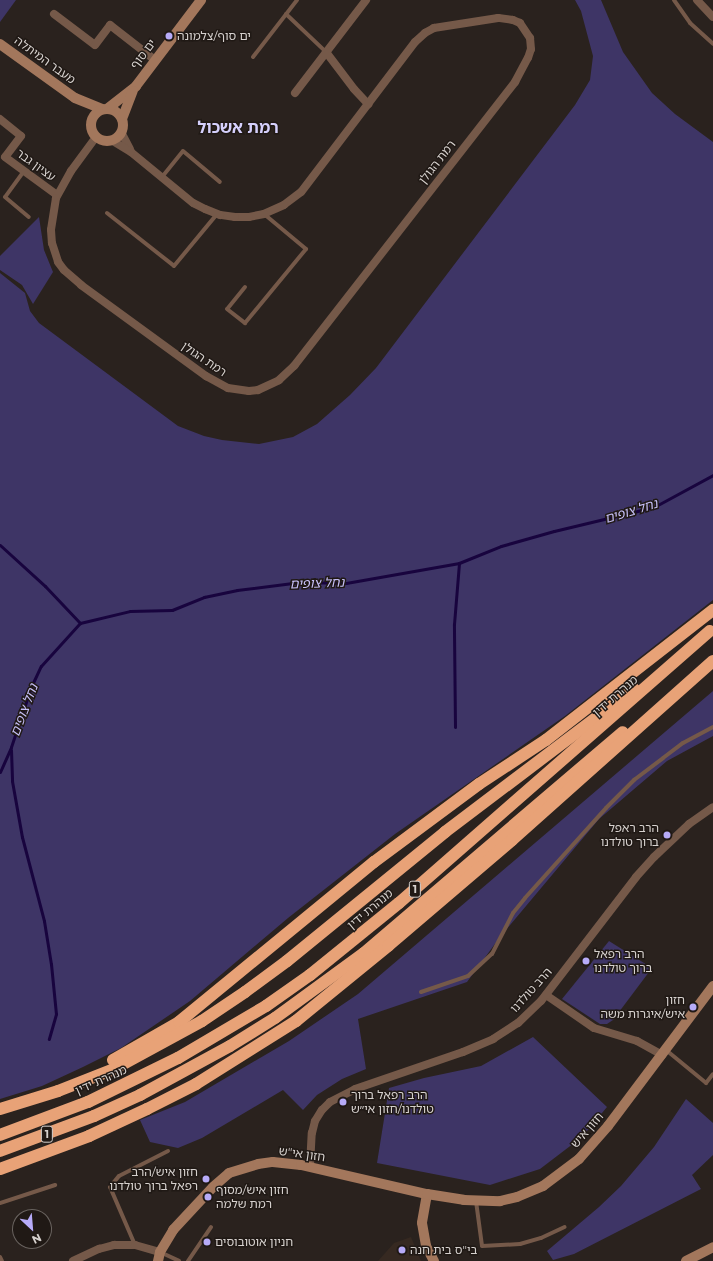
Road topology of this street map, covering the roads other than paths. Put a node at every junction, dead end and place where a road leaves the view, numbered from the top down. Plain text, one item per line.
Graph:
1 (201, 0) edge
2 (297, 0) edge
3 (366, 0) edge
4 (674, 0) edge
5 (697, 0) edge
6 (54, 14) dead end
7 (286, 14) junction
8 (713, 17) edge
9 (0, 44) edge
10 (713, 44) edge
11 (326, 52) junction
12 (253, 57) dead end
13 (155, 60) junction
14 (136, 86) junction
15 (295, 93) dead end
16 (75, 98) junction
17 (368, 104) junction
18 (104, 109) junction
19 (0, 119) edge
20 (122, 120) junction
21 (91, 121) junction
22 (121, 132) junction
23 (96, 137) junction
24 (112, 140) junction
25 (131, 152) junction
26 (24, 171) junction
27 (162, 177) junction
28 (220, 182) dead end
29 (57, 195) junction
30 (107, 213) dead end
31 (217, 214) junction
32 (264, 214) junction
33 (29, 217) dead end
34 (245, 287) dead end
35 (713, 610) edge
36 (712, 630) edge
37 (713, 657) edge
38 (713, 661) edge
39 (713, 727) edge
40 (713, 807) edge
41 (713, 986) edge
42 (421, 992) dead end
43 (546, 995) junction
44 (664, 1053) junction
45 (713, 1074) edge
46 (58, 1091) junction
47 (0, 1109) edge
48 (0, 1135) edge
49 (0, 1151) edge
50 (168, 1151) dead end
51 (310, 1166) junction
52 (0, 1169) edge
53 (55, 1185) dead end
54 (427, 1194) junction
55 (476, 1201) junction
56 (0, 1203) edge
57 (211, 1227) dead end
58 (566, 1227) dead end
59 (135, 1245) junction
60 (713, 1247) edge
61 (0, 1256) edge
62 (159, 1257) edge
63 (2, 1261) edge
64 (73, 1261) edge
65 (151, 1261) edge
66 (179, 1261) edge
67 (188, 1261) edge
68 (434, 1261) edge
69 (686, 1261) edge

1 - 13 street, ים סוף
2 - 7 lane
3 - 11 street
4 - 10 lane
5 - 8 street
6 - 13 street
7 - 11 lane
7 - 12 lane
9 - 16 street, מעבר המיתלה
11 - 15 street
11 - 17 street
13 - 14 street, ים סוף
14 - 18 street, ים סוף
14 - 20 street, ים סוף
16 - 18 street, מעבר המיתלה
16 - 21 street, מעבר המיתלה
17 - 29 street, רמת הגולן
17 - 32 street, רמת הגולן
18 - 20 street
18 - 21 street
19 - 26 street, עציון גבר
20 - 22 street
21 - 23 street
22 - 24 street
22 - 25 street, רמת הגולן
23 - 24 street
23 - 29 street, רמת הגולן
24 - 25 street, רמת הגולן
25 - 27 street, רמת הגולן
26 - 29 street, עציון גבר
26 - 33 lane
27 - 28 lane
27 - 31 street, רמת הגולן
30 - 31 lane
31 - 32 street, רמת הגולן
32 - 34 lane
35 - 46 highway
36 - 46 highway
36 - 48 highway, מנהרת ידין / 1
37 - 49 highway, 1
38 - 52 highway
39 - 42 lane
40 - 43 street, הרב טולדנו
41 - 44 street, חזון איש
43 - 44 street
43 - 51 street, הרב טולדנו
44 - 45 lane
44 - 55 street, חזון איש
46 - 47 highway
50 - 59 lane
51 - 54 street, חזון אי"ש
51 - 62 street, חזון אי"ש
53 - 56 lane
54 - 55 street, חזון איש
54 - 68 street
55 - 58 lane
57 - 67 lane
59 - 62 street
59 - 64 street
60 - 69 street
61 - 63 lane
62 - 65 street, חזון אי"ש
62 - 66 lane

